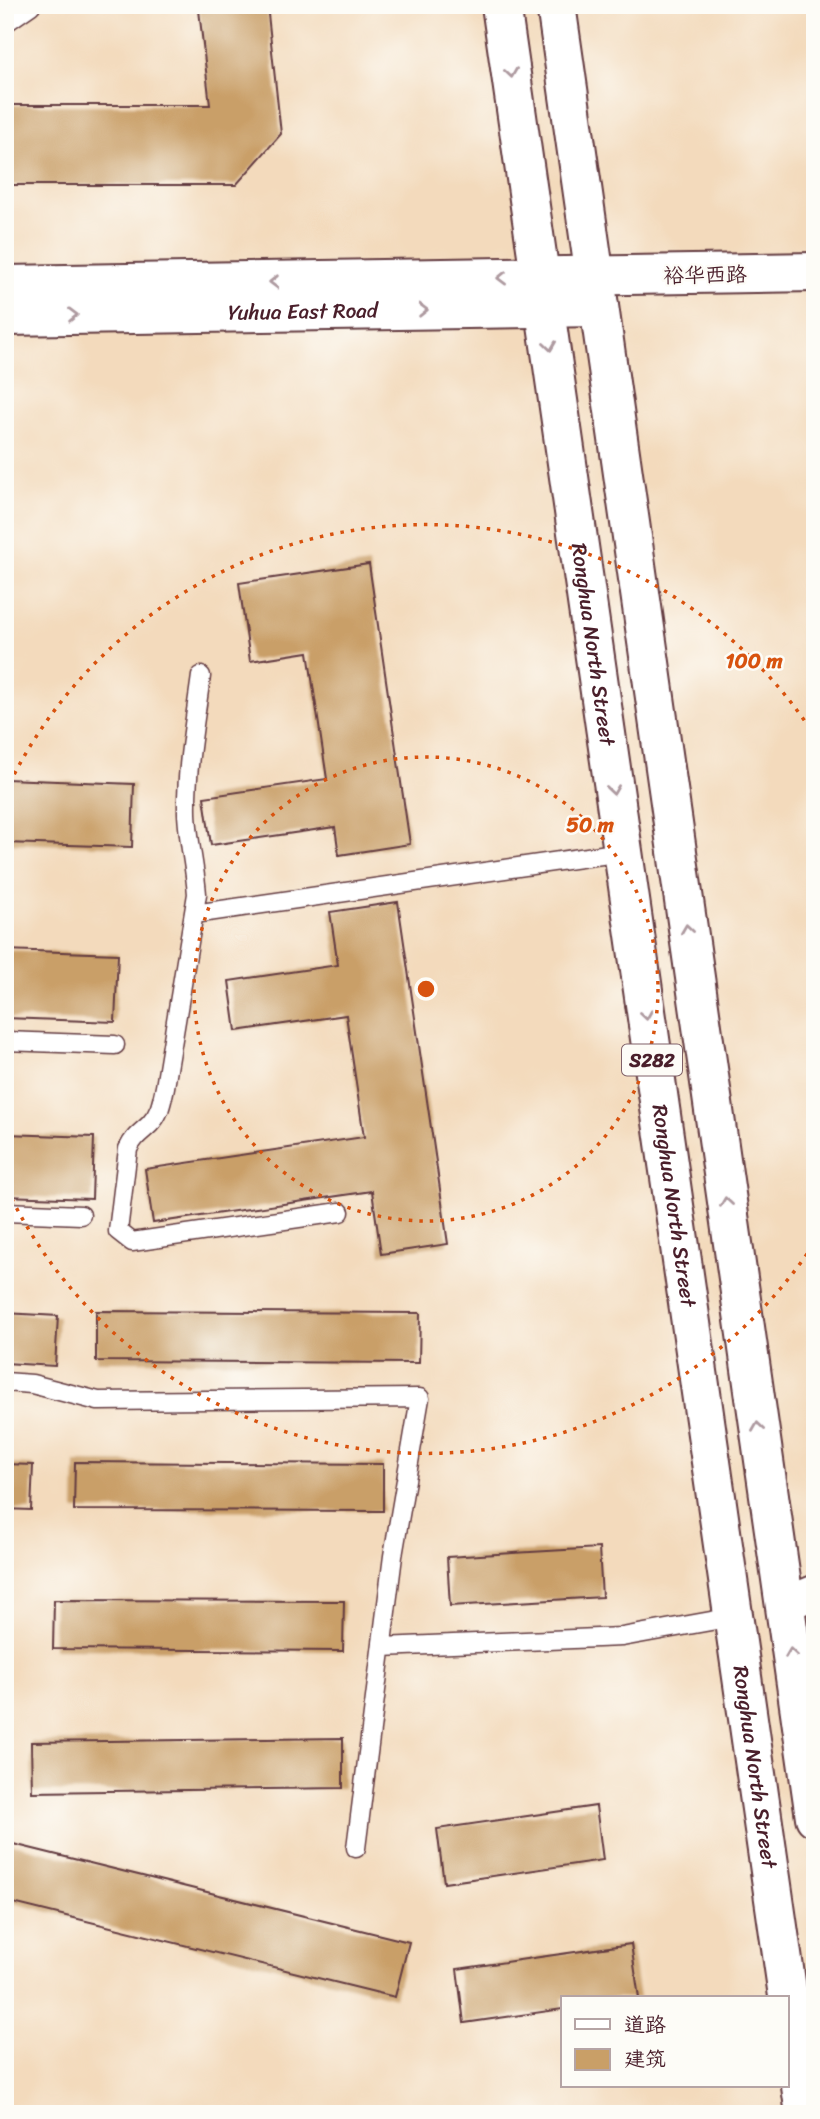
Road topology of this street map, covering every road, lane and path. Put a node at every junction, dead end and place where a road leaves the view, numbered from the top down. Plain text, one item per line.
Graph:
1 (31, 5) edge
2 (501, 5) edge
3 (556, 5) edge
4 (5, 23) edge
5 (815, 272) edge
6 (5, 285) edge
7 (597, 292) junction
8 (542, 293) junction
9 (5, 316) edge
10 (201, 676) dead end
11 (622, 852) junction
12 (194, 914) junction
13 (5, 1041) edge
14 (115, 1045) dead end
15 (5, 1212) edge
16 (340, 1212) dead end
17 (81, 1215) dead end
18 (5, 1382) edge
19 (799, 1599) edge
20 (733, 1617) junction
21 (382, 1647) junction
22 (815, 1817) edge
23 (356, 1849) dead end
24 (788, 1996) edge
25 (788, 1997) edge
26 (805, 2114) edge

1 - 4 lane
2 -> 8 main road, Ronghua North Street / S282
3 - 7 main road, S282
5 - 7 main road, 裕华西路
8 -> 6 main road, Yuhua East Road
7 - 8 main road, Yuhua East Road
19 -> 7 main road, S282
9 -> 8 main road, Yuhua East Road
8 -> 11 main road, Ronghua North Street / S282
10 - 12 lane
11 - 12 lane
11 -> 20 main road, Ronghua North Street / S282
12 - 16 lane
13 - 14 lane
15 - 17 lane
18 - 21 lane
22 -> 19 main road, S282
20 - 21 lane
20 - 24 main road, Ronghua North Street / S282
21 - 23 lane
25 - 26 main road, Ronghua North Street / S282

